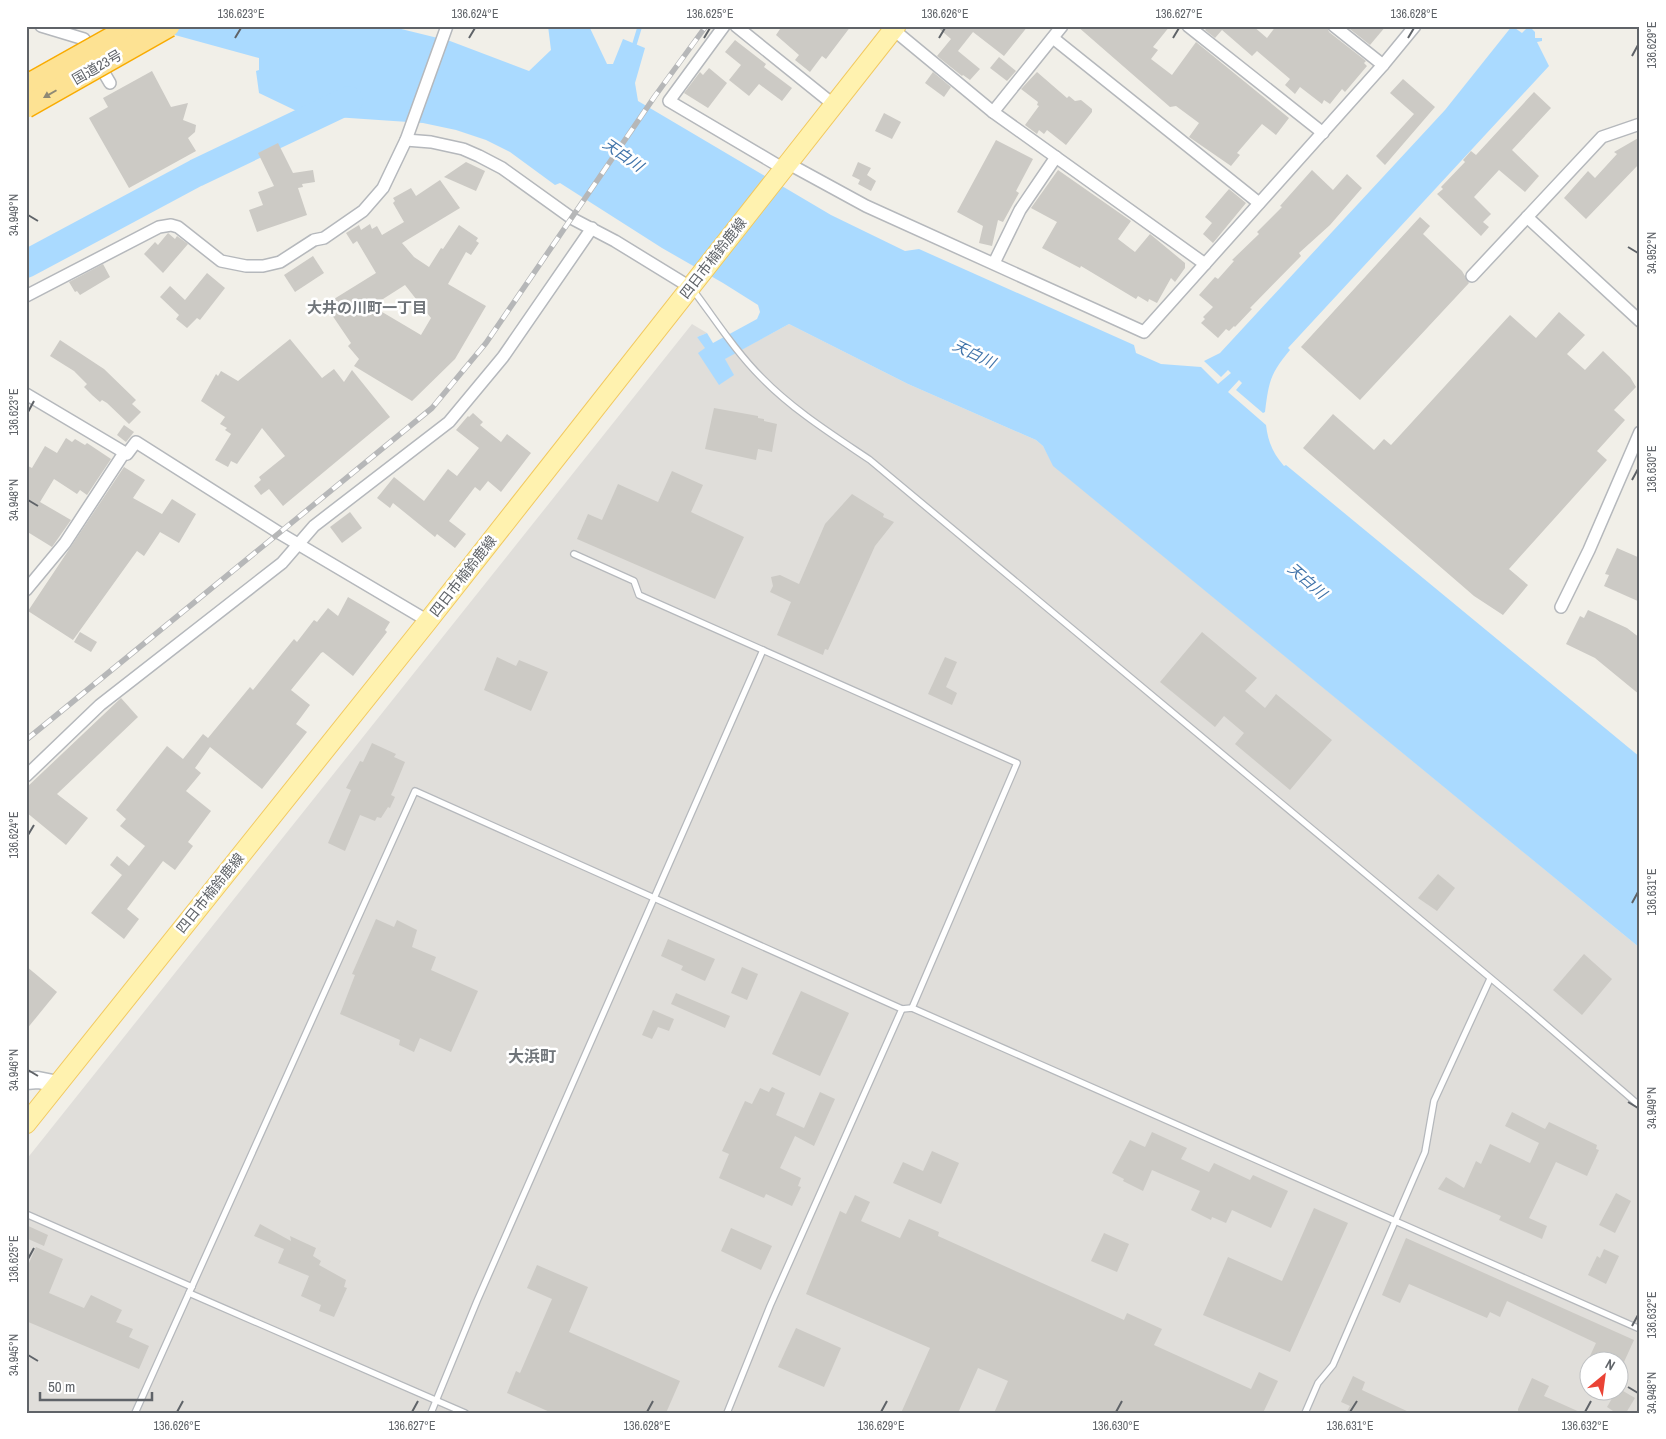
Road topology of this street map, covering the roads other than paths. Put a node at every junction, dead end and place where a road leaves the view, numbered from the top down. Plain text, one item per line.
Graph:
1 (41, 26) edge
2 (133, 26) edge
3 (169, 26) edge
4 (447, 26) edge
5 (724, 26) edge
6 (736, 26) edge
7 (1062, 26) edge
8 (1188, 26) edge
9 (1334, 26) edge
10 (1415, 26) edge
11 (893, 28) edge
12 (1053, 38) junction
13 (1383, 65) junction
14 (110, 83) dead end
15 (26, 86) edge
16 (834, 105) junction
17 (26, 107) edge
18 (993, 112) junction
19 (1640, 124) edge
20 (1323, 133) junction
21 (406, 140) junction
22 (1056, 157) junction
23 (784, 169) junction
24 (1259, 203) junction
25 (1527, 216) junction
26 (592, 228) junction
27 (994, 264) junction
28 (1205, 264) junction
29 (1472, 276) dead end
30 (694, 282) junction
31 (26, 296) edge
32 (1640, 321) edge
33 (26, 394) edge
34 (1640, 432) edge
35 (124, 453) junction
36 (298, 544) junction
37 (574, 554) dead end
38 (26, 590) edge
39 (1561, 607) dead end
40 (428, 621) junction
41 (763, 650) junction
42 (26, 776) edge
43 (655, 898) junction
44 (1490, 979) junction
45 (912, 1008) junction
46 (902, 1009) junction
47 (26, 1081) edge
48 (58, 1084) junction
49 (1640, 1106) edge
50 (26, 1124) edge
51 (26, 1214) edge
52 (1395, 1220) junction
53 (192, 1287) junction
54 (189, 1293) junction
55 (1640, 1329) edge
56 (436, 1401) junction
57 (135, 1413) edge
58 (431, 1413) edge
59 (465, 1413) edge
60 (727, 1413) edge
61 (1305, 1413) edge

1 - 14 street
2 - 15 highway, 国道23号, bridge
3 -> 17 highway, 国道23号, bridge
4 - 21 street
5 - 23 street
6 - 16 street
7 - 12 street
8 - 20 street
9 - 13 street
10 - 13 street
11 - 16 main road, 四日市楠鈴鹿線
11 - 18 street
12 - 18 street
12 - 24 street
13 - 20 street
16 - 23 main road, 四日市楠鈴鹿線
18 - 22 street
19 - 25 street
20 - 24 street
21 - 26 street
21 - 31 street
22 - 27 street
22 - 28 street
23 - 27 street
23 - 30 main road, 四日市楠鈴鹿線
24 - 28 street
25 - 29 street
25 - 32 street
26 - 30 street
26 - 36 street
27 - 28 street
30 - 40 main road, 四日市楠鈴鹿線
30 - 44 lane
33 - 35 street
34 - 39 street
35 - 36 street
35 - 38 street
36 - 40 street
36 - 42 street
37 - 41 lane
40 - 48 main road, 四日市楠鈴鹿線
41 - 43 lane
41 - 45 lane
43 - 46 lane
43 - 53 lane
43 - 56 lane
44 - 49 lane
44 - 52 lane
45 - 46 lane
45 - 52 lane
46 - 60 lane
47 - 48 street
48 - 50 main road, 四日市楠鈴鹿線
51 - 53 lane
52 - 55 lane
52 - 61 lane
53 - 54 lane
54 - 56 lane
54 - 57 lane
56 - 58 lane
56 - 59 lane

